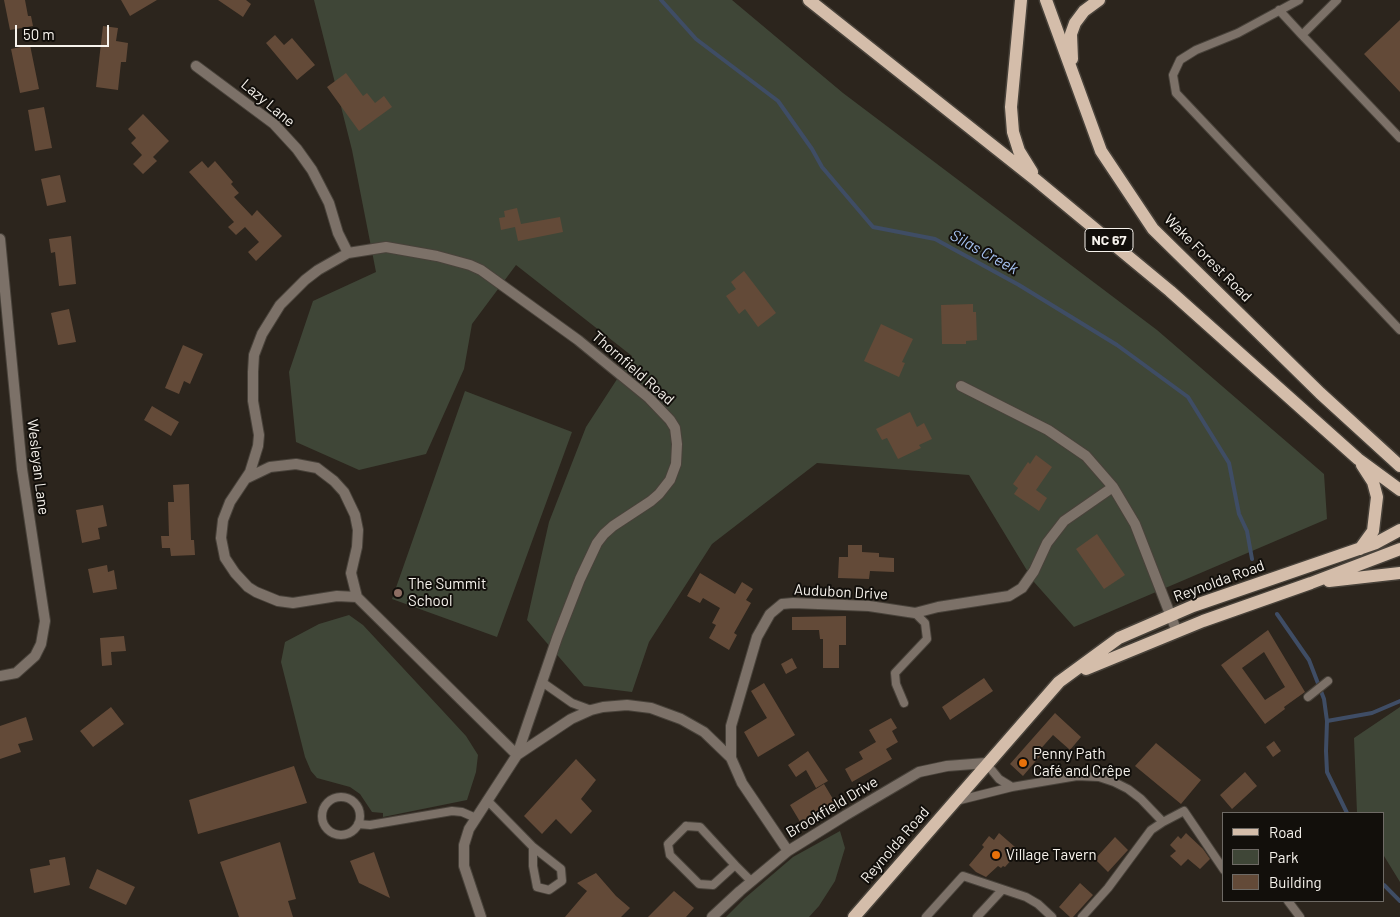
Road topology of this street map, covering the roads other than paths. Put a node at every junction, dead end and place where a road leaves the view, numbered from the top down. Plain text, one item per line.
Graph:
1 (809, 0) edge
2 (1021, 0) edge
3 (1046, 0) edge
4 (1099, 0) edge
5 (1299, 0) edge
6 (1337, 0) edge
7 (1279, 10) junction
8 (1302, 35) junction
9 (196, 66) dead end
10 (1072, 72) junction
11 (1400, 138) edge
12 (1036, 180) junction
13 (0, 239) edge
14 (348, 253) junction
15 (1400, 330) edge
16 (961, 386) dead end
17 (1378, 445) junction
18 (1400, 456) edge
19 (1358, 459) junction
20 (1400, 466) edge
21 (246, 478) junction
22 (1113, 488) junction
23 (1400, 490) edge
24 (1400, 530) edge
25 (1360, 548) junction
26 (1400, 549) edge
27 (1400, 574) edge
28 (1311, 583) junction
29 (356, 597) junction
30 (915, 613) junction
31 (1172, 615) junction
32 (1177, 632) junction
33 (0, 676) edge
34 (1328, 681) dead end
35 (542, 682) junction
36 (1058, 682) junction
37 (1308, 697) dead end
38 (904, 703) dead end
39 (591, 710) junction
40 (517, 755) junction
41 (731, 758) junction
42 (986, 764) junction
43 (1012, 787) junction
44 (487, 800) junction
45 (954, 802) junction
46 (476, 818) junction
47 (1163, 822) junction
48 (358, 824) junction
49 (533, 847) junction
50 (788, 851) junction
51 (735, 865) junction
52 (1222, 867) edge
53 (751, 881) junction
54 (1002, 890) junction
55 (1289, 902) edge
56 (481, 917) edge
57 (712, 917) edge
58 (854, 917) edge
59 (926, 917) edge
60 (977, 917) edge
61 (1052, 917) edge
62 (1082, 917) edge
63 (1300, 917) edge

1 - 12 main road, NC 67
2 - 12 main road
3 - 10 main road, Wake Forest Road / NC 67
4 - 10 main road
5 - 7 lane
6 - 8 lane
7 - 8 lane
7 - 15 lane
8 - 11 lane
9 - 14 street, Lazy Lane
10 - 17 main road, Wake Forest Road / NC 67
12 - 19 main road, NC 67
13 - 33 street, Wesleyan Lane
14 - 21 street, Thornfield Road
14 - 35 street, Thornfield Road
16 - 22 street
17 - 18 main road, NC 67
17 - 20 main road, Wake Forest Road / NC 67
19 - 23 main road, NC 67
19 - 25 main road
21 - 29 street
21 - 29 street, Thornfield Road
22 - 30 street
22 - 31 street
24 - 25 main road, Reynolda Road
25 - 31 main road, Reynolda Road
26 - 28 main road, Reynolda Road
27 - 28 main road
28 - 32 main road, Reynolda Road
29 - 40 street
30 - 38 lane
30 - 41 street, Audubon Drive
31 - 32 street
31 - 36 main road, Reynolda Road
32 - 36 main road, Reynolda Road
34 - 37 lane
35 - 39 lane
35 - 40 street, Thornfield Road
36 - 42 main road, Reynolda Road
39 - 40 street
39 - 41 street
40 - 44 street
41 - 50 street
42 - 43 lane
42 - 45 main road, Reynolda Road
42 - 50 street, Brookfield Drive
43 - 45 lane
43 - 47 lane
44 - 46 street
44 - 49 lane
45 - 58 main road, Reynolda Road
46 - 48 lane
46 - 56 street
47 - 52 lane
47 - 62 lane
48 - 48 lane
49 - 49 lane
50 - 53 street, Brookfield Drive
51 - 51 lane
51 - 53 lane
53 - 57 street, Brookfield Drive
54 - 59 lane
54 - 60 lane
54 - 61 lane
55 - 63 lane

